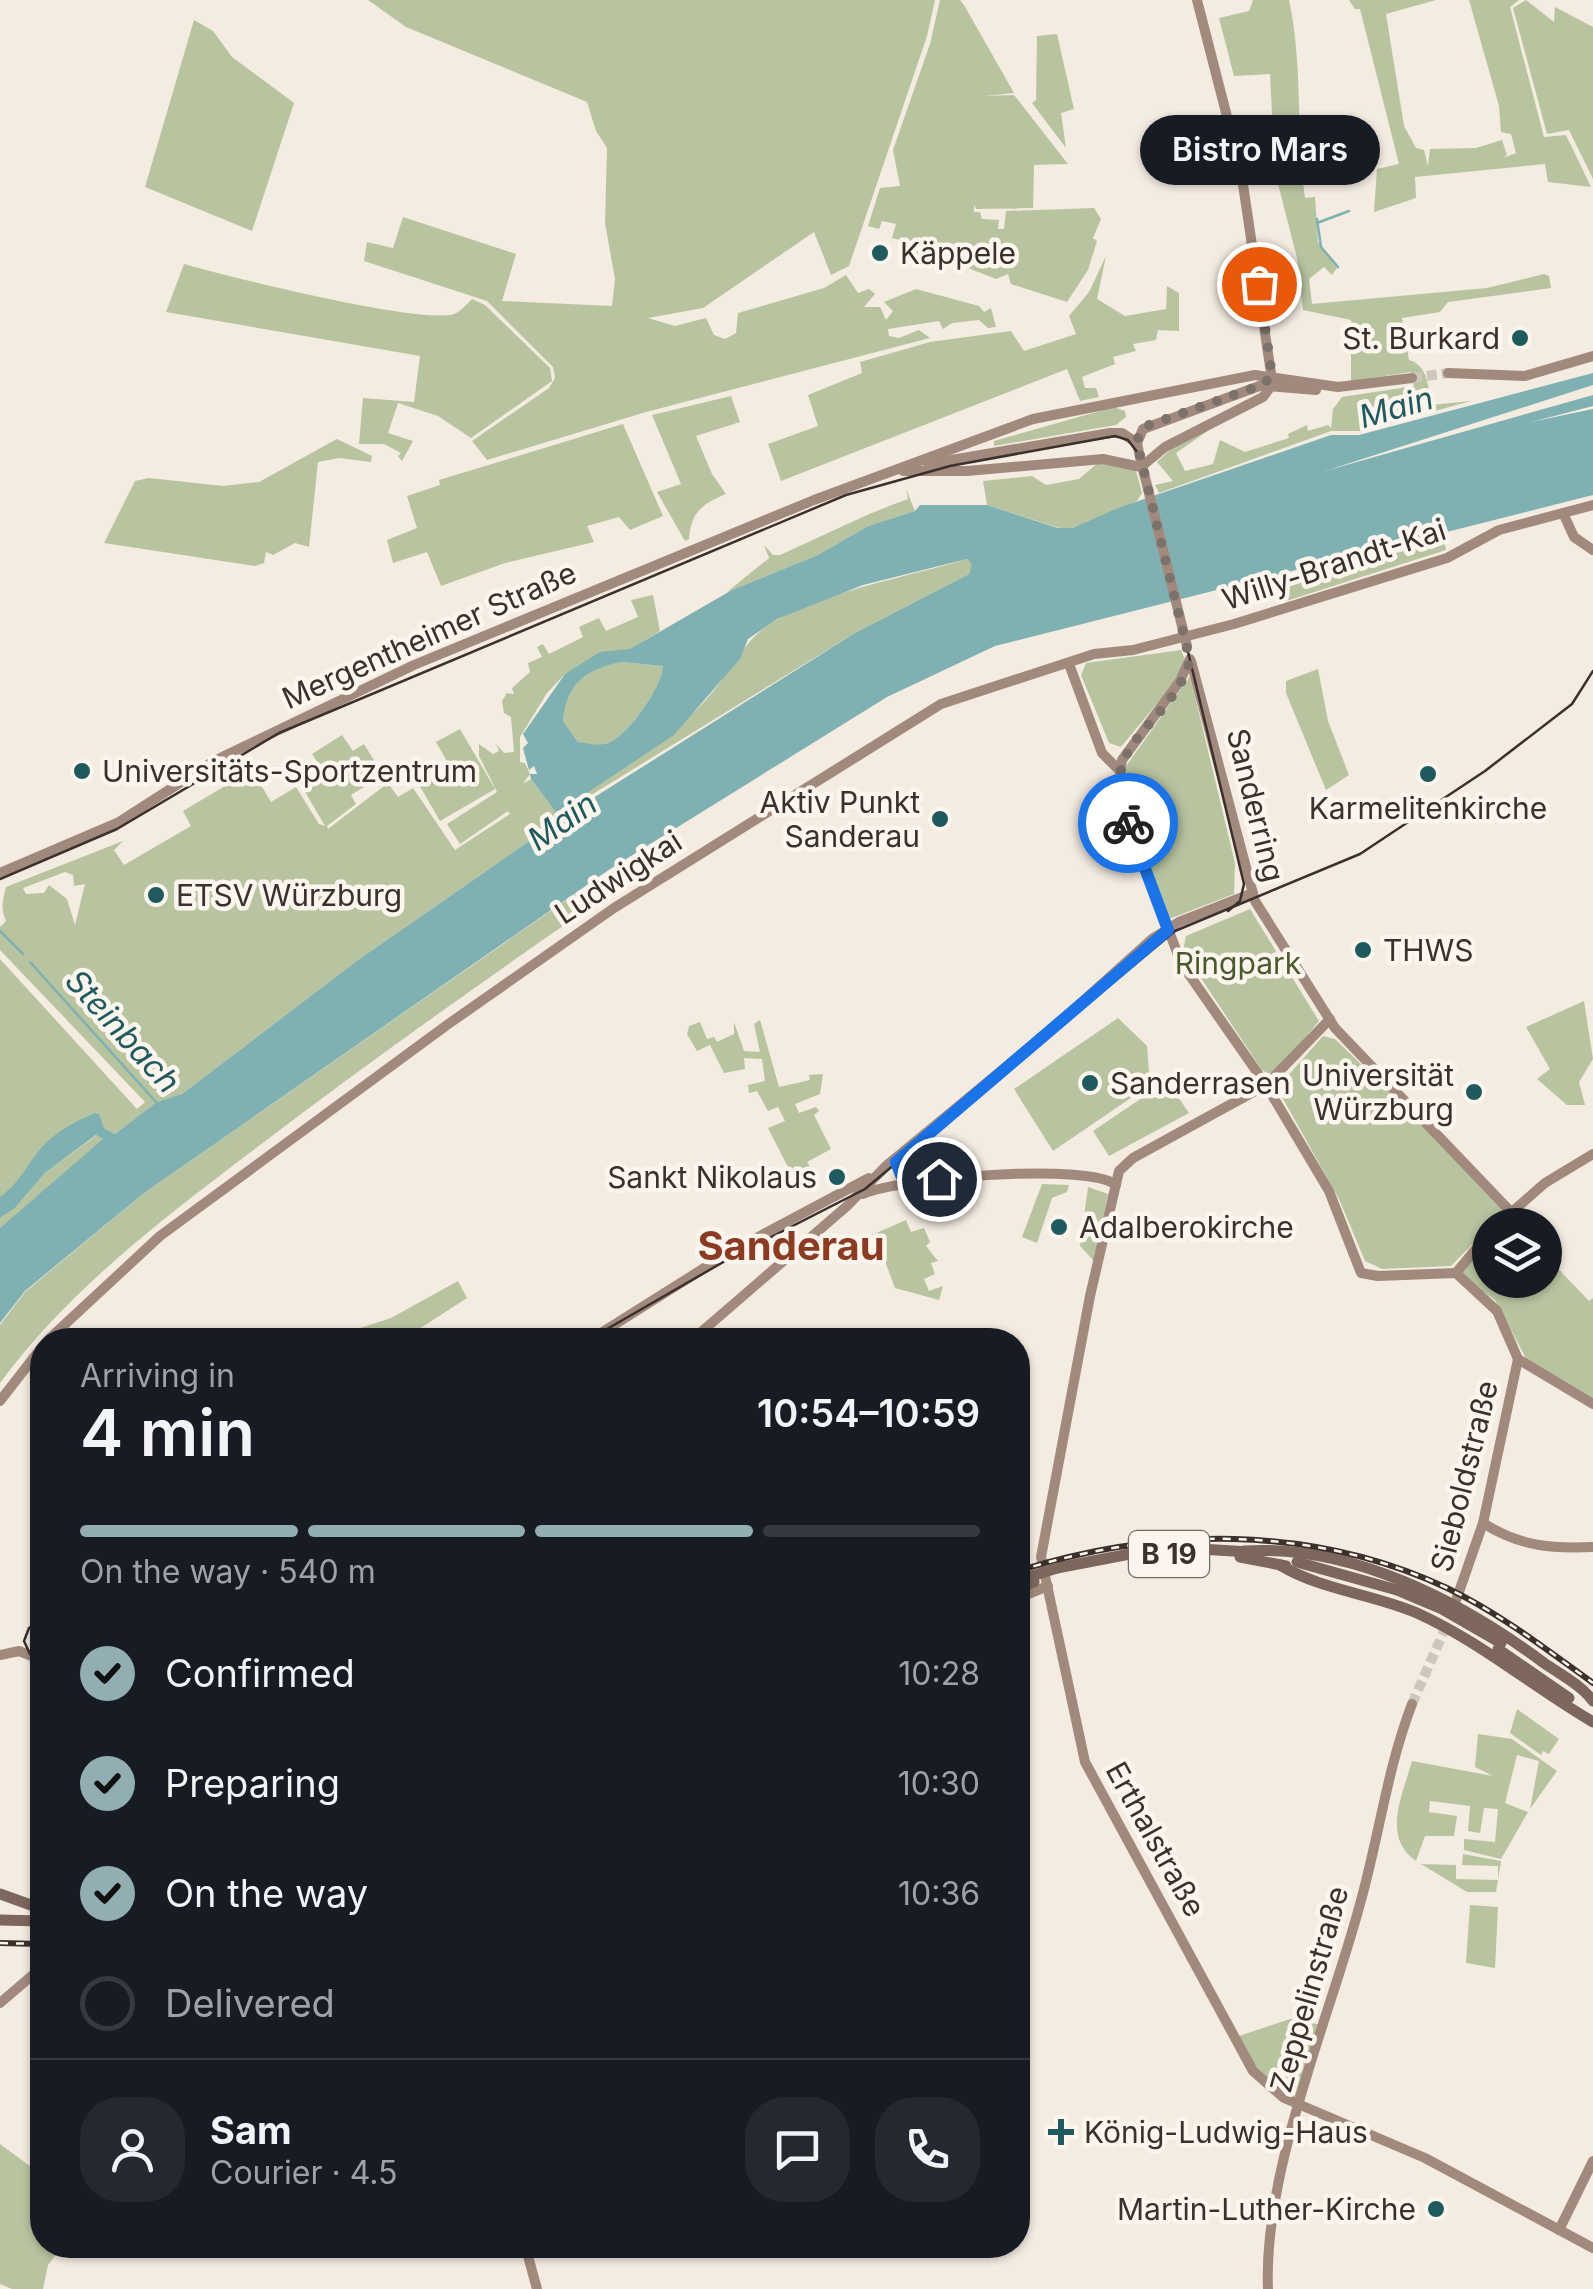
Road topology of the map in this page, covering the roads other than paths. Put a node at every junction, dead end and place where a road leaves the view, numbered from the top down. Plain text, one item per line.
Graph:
1 (1198, 0) edge
2 (1593, 356) edge
3 (1448, 373) tunnel mouth
4 (1412, 378) tunnel mouth
5 (1267, 386) junction
6 (1333, 389) junction
7 (991, 435) junction
8 (1137, 443) junction
9 (962, 446) junction
10 (996, 453) junction
11 (951, 465) junction
12 (892, 472) junction
13 (1593, 505) edge
14 (1563, 513) junction
15 (1593, 550) edge
16 (1069, 664) junction
17 (1191, 669) junction
18 (1118, 769) junction
19 (0, 873) edge
20 (1253, 893) junction
21 (1168, 930) junction
22 (1330, 1019) junction
23 (1266, 1084) junction
24 (900, 1154) junction
25 (1593, 1154) edge
26 (878, 1172) junction
27 (911, 1180) junction
28 (1117, 1180) junction
29 (854, 1199) junction
30 (1507, 1208) edge
31 (1516, 1208) edge
32 (1472, 1254) edge
33 (1456, 1273) junction
34 (60, 1328) edge
35 (609, 1328) edge
36 (706, 1328) edge
37 (1518, 1359) junction
38 (30, 1362) edge
39 (0, 1400) edge
40 (1593, 1404) edge
41 (1482, 1522) junction
42 (1593, 1547) edge
43 (1244, 1551) junction
44 (1280, 1565) junction
45 (1058, 1571) junction
46 (1030, 1580) edge
47 (1048, 1586) junction
48 (1030, 1593) edge
49 (1396, 1594) junction
50 (1454, 1604) junction
51 (1444, 1629) junction
52 (1500, 1646) junction
53 (0, 1655) edge
54 (30, 1656) edge
55 (1412, 1704) tunnel mouth
56 (1593, 1704) edge
57 (1593, 1719) edge
58 (0, 1897) edge
59 (30, 1910) edge
60 (0, 1920) edge
61 (30, 1921) edge
62 (30, 1981) edge
63 (0, 2003) edge
64 (1301, 2106) junction
65 (1593, 2161) edge
66 (1558, 2230) junction
67 (1593, 2248) edge
68 (529, 2258) edge
69 (537, 2289) edge
70 (1268, 2289) edge

1 - 5 street
2 - 3 street
4 - 6 street
5 - 6 street, Mergentheimer Straße
5 - 6 street
5 - 7 street, Mergentheimer Straße
5 - 8 street
5 - 11 street
7 - 9 street, Mergentheimer Straße
7 - 10 street
8 - 10 street
8 - 17 street, Sanderring, bridge
9 - 11 street
9 - 12 street, Mergentheimer Straße
10 - 11 street
11 - 12 street
12 - 19 street, Mergentheimer Straße
13 - 14 street, Willy-Brandt-Kai
14 - 15 street
14 - 16 street, Willy-Brandt-Kai
16 - 18 street
16 - 34 street, Ludwigkai
17 - 18 street
17 - 20 street, Sanderring
18 - 21 street
20 - 21 street
20 - 22 street, Sanderring
21 - 23 street
21 - 24 street
22 - 23 street
22 - 30 street, Sanderring
23 - 28 street
23 - 33 street
24 - 26 street
24 - 27 street
25 - 31 street
26 - 29 street
26 - 35 street
27 - 28 street
27 - 29 street
28 - 47 street, Erthalstraße
29 - 36 street
32 - 33 street
33 - 37 street
37 - 40 street
37 - 41 street, Sieboldstraße
38 - 39 street
41 - 42 street
41 - 50 street, Sieboldstraße
43 - 45 main road, B 19
43 - 49 main road, B 19
43 - 50 main road
44 - 45 main road, B 19
44 - 49 main road, B 19
44 - 51 main road
45 - 46 main road, B 19, bridge
47 - 48 street
47 - 64 street, Erthalstraße
49 - 52 main road, B 19, bridge
50 - 51 street
50 - 56 main road
51 - 57 main road
52 - 56 main road, B 19
52 - 57 main road, B 19
53 - 54 street
55 - 64 street, Zeppelinstraße
58 - 59 main road
60 - 61 main road
62 - 63 street
64 - 66 street, Erthalstraße
64 - 70 street, Zeppelinstraße
65 - 66 street
66 - 67 street, Erthalstraße
68 - 69 street

